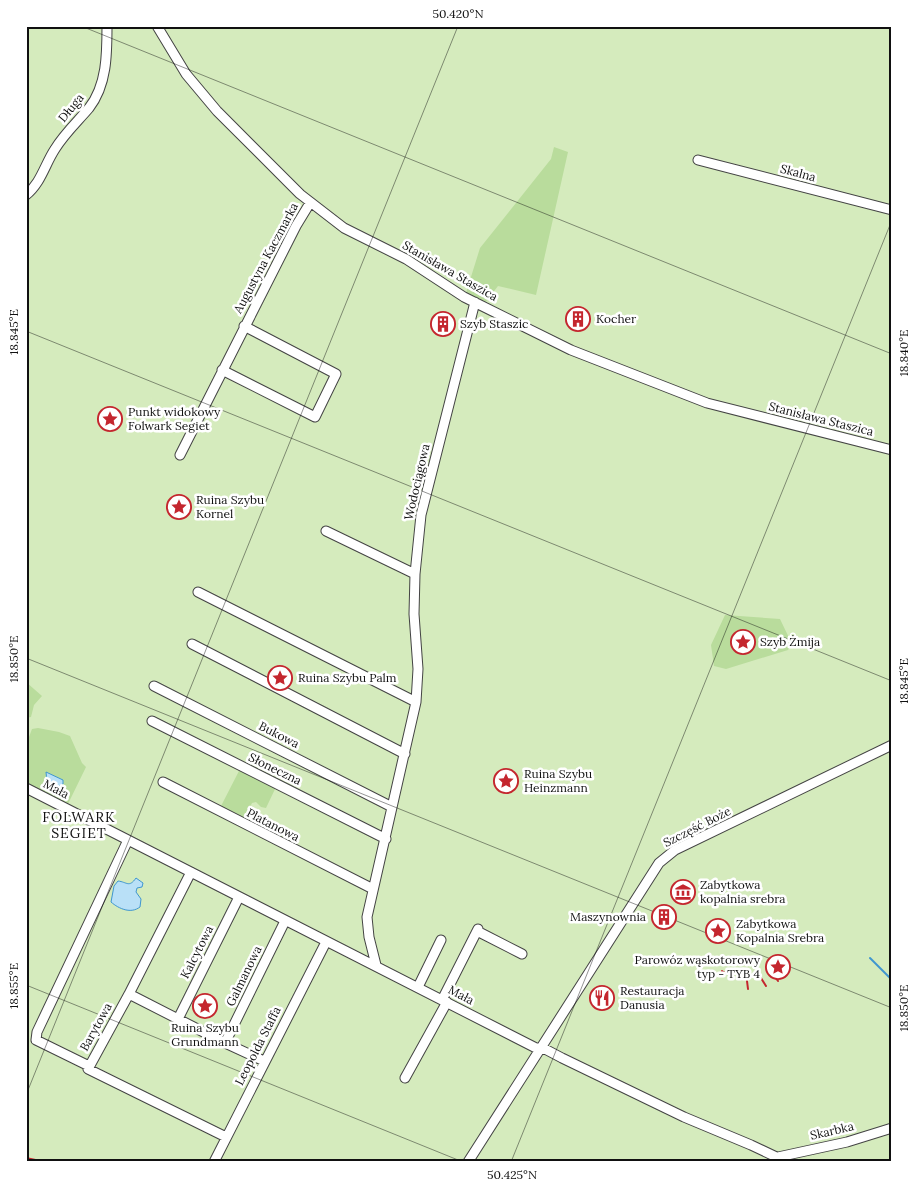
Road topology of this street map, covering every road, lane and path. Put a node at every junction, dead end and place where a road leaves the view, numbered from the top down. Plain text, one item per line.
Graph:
1 (107, 26) edge
2 (157, 26) edge
3 (698, 160) dead end
4 (26, 195) edge
5 (310, 203) junction
6 (892, 210) edge
7 (475, 302) junction
8 (244, 326) junction
9 (222, 370) junction
10 (892, 450) edge
11 (180, 455) dead end
12 (326, 531) dead end
13 (415, 574) junction
14 (198, 592) dead end
15 (192, 644) dead end
16 (154, 686) dead end
17 (416, 702) junction
18 (152, 721) dead end
19 (892, 745) edge
20 (404, 754) junction
21 (163, 782) dead end
22 (26, 788) edge
23 (392, 807) junction
24 (128, 840) junction
25 (386, 840) junction
26 (191, 872) junction
27 (373, 889) junction
28 (239, 897) junction
29 (285, 921) junction
30 (441, 940) dead end
31 (326, 942) junction
32 (522, 954) dead end
33 (376, 965) junction
34 (418, 987) junction
35 (129, 994) junction
36 (445, 1001) junction
37 (178, 1019) junction
38 (225, 1043) junction
39 (540, 1048) junction
40 (264, 1060) junction
41 (89, 1066) junction
42 (405, 1078) dead end
43 (892, 1128) edge
44 (226, 1137) junction
45 (777, 1157) junction
46 (214, 1162) edge
47 (468, 1162) edge
48 (787, 1162) edge

1 - 4 street, Długa
2 - 5 street, Stanisława Staszica
3 - 6 street, Skalna
5 - 7 street, Stanisława Staszica
5 - 8 street, Augustyna Kaczmarka
7 - 10 street, Stanisława Staszica
7 - 13 street, Wodociągowa
8 - 9 street, Augustyna Kaczmarka
8 - 9 street, Augustyna Kaczmarka
9 - 11 street, Augustyna Kaczmarka
12 - 13 street
13 - 17 street, Wodociągowa
14 - 17 street
15 - 20 street
16 - 23 street, Bukowa
17 - 20 street, Wodociągowa
18 - 25 street, Słoneczna
19 - 39 street, Szczęść Boże
20 - 23 street, Wodociągowa
21 - 27 street, Platanowa
22 - 24 street, Mała
23 - 25 street, Wodociągowa
24 - 26 street, Mała
24 - 41 street
25 - 27 street, Wodociągowa
26 - 28 street, Mała
26 - 35 street, Barytowa
27 - 33 street, Wodociągowa
28 - 29 street, Mała
28 - 37 street, Kalcytowa
29 - 31 street, Mała
29 - 38 street, Galmanowa
30 - 34 street
31 - 33 street, Mała
31 - 40 street, Leopolda Staffa
32 - 36 street
33 - 34 street, Mała
34 - 36 street, Mała
35 - 37 street
35 - 41 street, Barytowa
36 - 39 street, Mała
36 - 42 street
37 - 38 street
38 - 40 street
39 - 45 street, Mała
39 - 47 street
40 - 44 street, Leopolda Staffa
41 - 44 street, Barytowa
43 - 45 street, Skarbka
44 - 46 street, Leopolda Staffa
45 - 48 street, Mała

